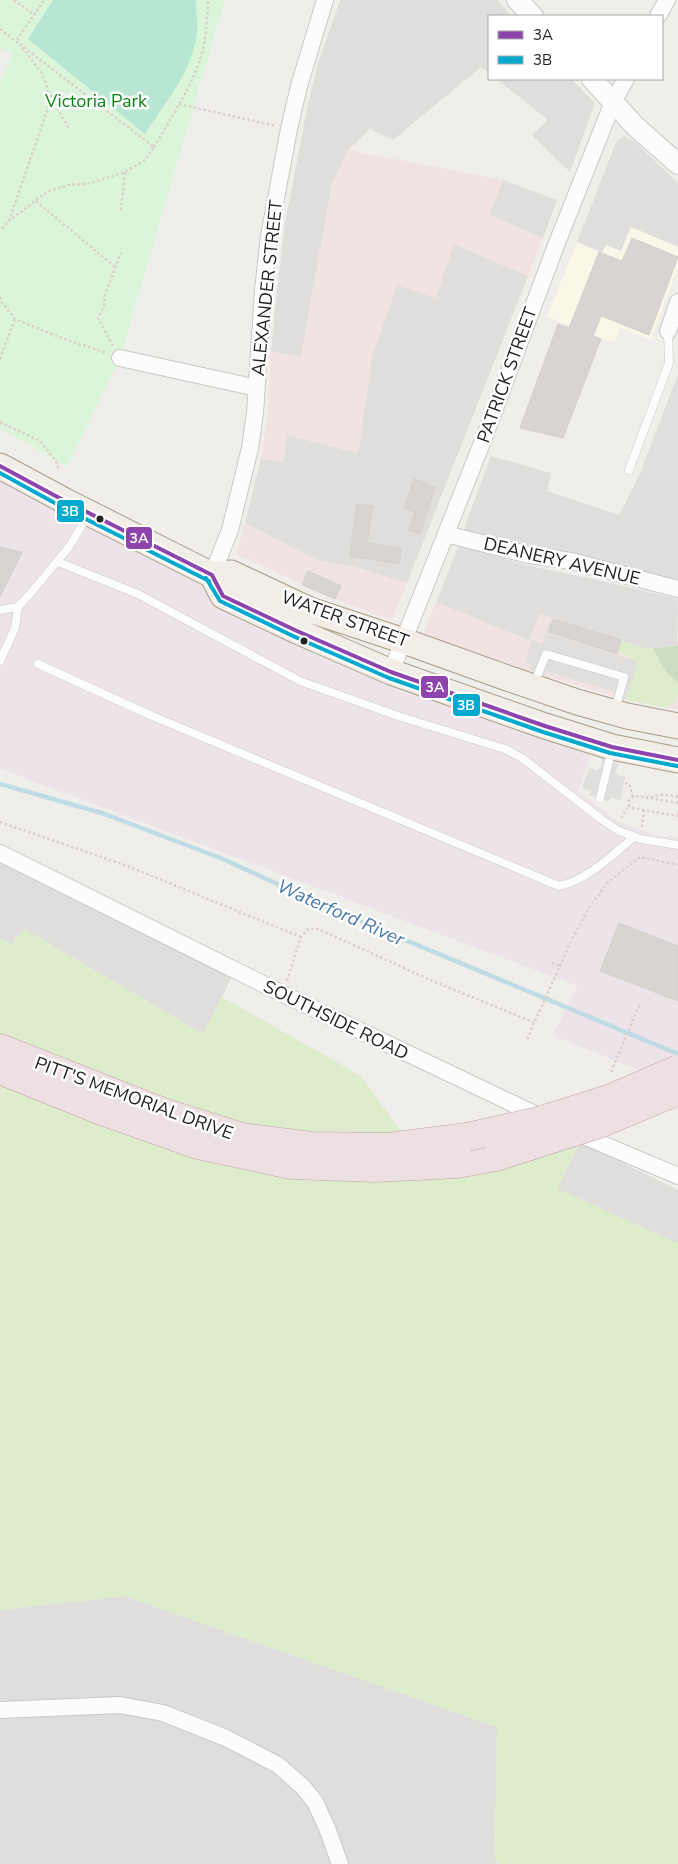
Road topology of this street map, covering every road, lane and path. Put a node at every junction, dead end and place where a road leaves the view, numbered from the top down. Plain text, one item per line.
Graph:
1 (14, 0) edge
2 (44, 0) edge
3 (208, 0) edge
4 (325, 0) edge
5 (517, 0) edge
6 (667, 0) edge
7 (34, 15) junction
8 (531, 15) edge
9 (659, 15) edge
10 (0, 29) edge
11 (17, 41) junction
12 (593, 80) edge
13 (625, 80) edge
14 (49, 94) junction
15 (614, 102) junction
16 (180, 104) junction
17 (69, 129) dead end
18 (289, 129) junction
19 (154, 147) junction
20 (678, 164) edge
21 (125, 172) junction
22 (36, 200) junction
23 (121, 210) dead end
24 (9, 221) junction
25 (0, 231) edge
26 (121, 253) dead end
27 (115, 267) junction
28 (0, 297) edge
29 (678, 302) edge
30 (15, 319) junction
31 (668, 331) joint
32 (120, 358) junction
33 (0, 359) edge
34 (257, 388) junction
35 (0, 422) edge
36 (0, 466) edge
37 (629, 470) dead end
38 (59, 471) dead end
39 (89, 513) junction
40 (446, 534) junction
41 (58, 562) junction
42 (212, 575) junction
43 (678, 589) edge
44 (18, 607) junction
45 (0, 610) edge
46 (404, 641) junction
47 (0, 661) edge
48 (38, 664) dead end
49 (391, 672) junction
50 (533, 687) junction
51 (615, 712) junction
52 (678, 726) edge
53 (612, 747) junction
54 (678, 760) edge
55 (625, 783) dead end
56 (633, 797) junction
57 (678, 797) edge
58 (600, 798) joint
59 (651, 798) junction
60 (678, 803) edge
61 (629, 805) junction
62 (644, 810) junction
63 (678, 816) edge
64 (621, 818) junction
65 (628, 821) dead end
66 (0, 822) edge
67 (635, 824) dead end
68 (642, 827) junction
69 (648, 829) dead end
70 (634, 837) junction
71 (678, 845) edge
72 (0, 853) edge
73 (678, 865) edge
74 (301, 937) junction
75 (552, 963) dead end
76 (560, 966) junction
77 (283, 994) junction
78 (640, 1002) dead end
79 (533, 1022) junction
80 (527, 1039) dead end
81 (0, 1048) edge
82 (678, 1069) edge
83 (0, 1070) edge
84 (611, 1072) dead end
85 (678, 1090) edge
86 (678, 1176) edge
87 (0, 1710) edge
88 (340, 1864) edge

1 - 7 path
2 - 7 path
3 - 16 path
4 - 18 street, ALEXANDER STREET
5 - 8 street
6 - 9 street
7 - 11 path
10 - 11 path
11 - 14 path
11 - 19 path
12 - 15 street
13 - 15 street, PATRICK STREET
14 - 17 path
14 - 24 path
15 - 20 street
15 - 40 street, PATRICK STREET
16 - 18 path
16 - 19 path
18 - 34 street, ALEXANDER STREET
19 - 21 path
21 - 22 path
21 - 23 path
22 - 24 path
22 - 27 path
24 - 25 path
26 - 27 path
27 - 32 path
28 - 30 path
29 - 31 street
30 - 32 path
30 - 33 path
31 - 37 lane
32 - 34 street
34 - 42 street, ALEXANDER STREET
35 - 38 path
36 - 39 main road
39 - 41 lane
39 - 42 main road
40 - 43 street, DEANERY AVENUE
40 - 46 street, PATRICK STREET
41 - 44 lane
41 - 70 lane
42 - 46 main road, WATER STREET
42 - 49 main road, WATER STREET
44 - 45 lane
44 - 47 lane
46 - 49 street, PATRICK STREET
46 - 50 main road, WATER STREET
48 - 70 lane
49 - 53 main road, WATER STREET
50 - 51 main road, WATER STREET
50 - 51 lane
51 - 52 main road, WATER STREET
53 - 54 main road, WATER STREET
53 - 58 lane
55 - 56 path
56 - 59 path
56 - 61 path
57 - 59 path
58 - 64 path
59 - 60 path
61 - 62 path
61 - 64 path
62 - 63 path
62 - 68 path
64 - 65 path
66 - 74 path
67 - 68 path
68 - 69 path
70 - 71 lane
72 - 77 street, SOUTHSIDE ROAD
73 - 76 path
74 - 77 path
74 - 79 path
75 - 76 path
76 - 79 path
77 - 86 street, SOUTHSIDE ROAD
78 - 84 path
79 - 80 path
81 - 82 highway, PITT'S MEMORIAL DRIVE, bridge
83 - 85 highway, PITT'S MEMORIAL DRIVE, bridge
87 - 88 street

